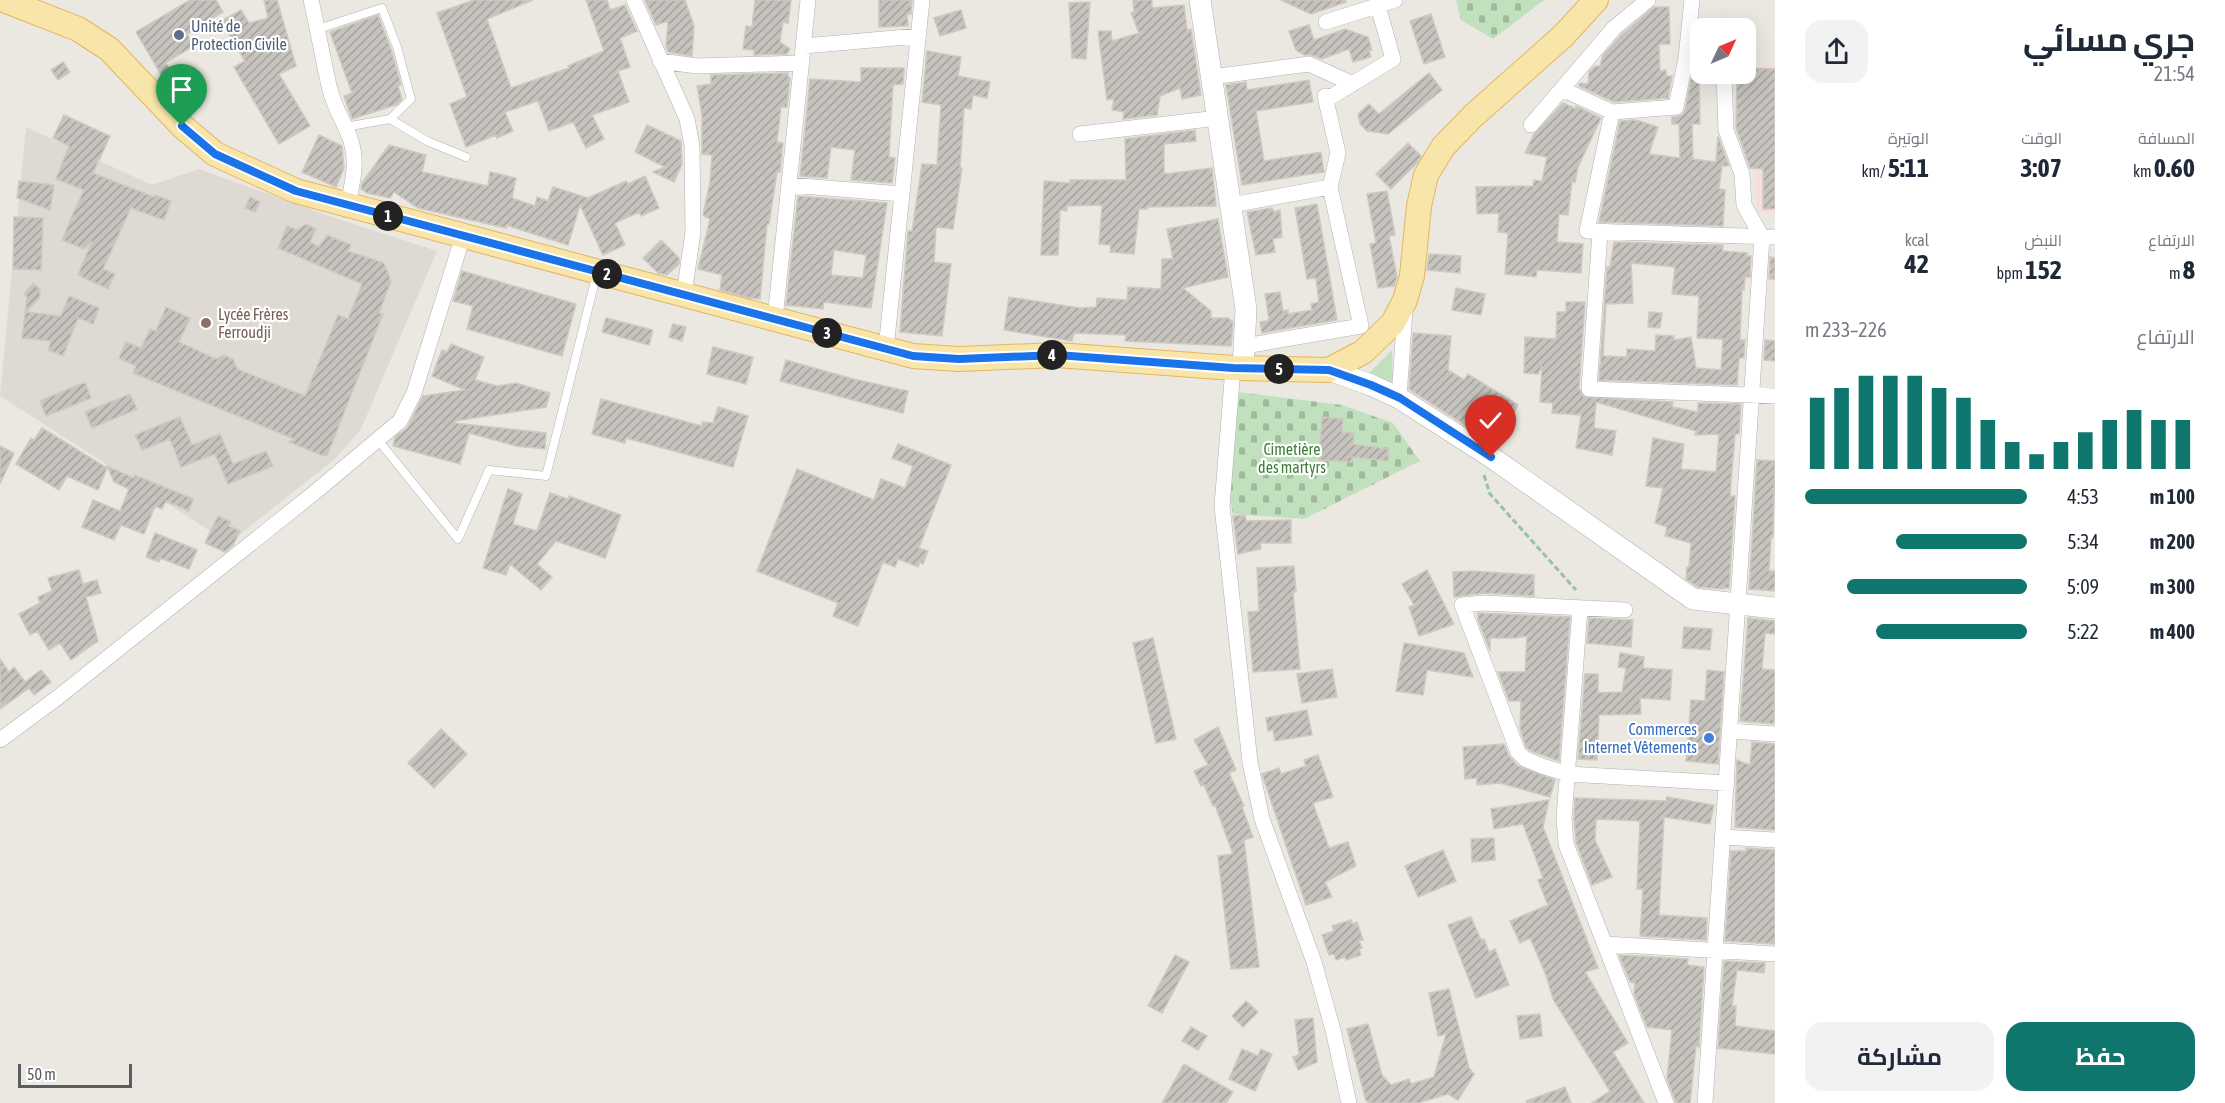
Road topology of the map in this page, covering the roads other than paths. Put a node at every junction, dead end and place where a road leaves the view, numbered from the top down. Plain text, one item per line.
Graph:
1 (4, 0) edge
2 (311, 0) edge
3 (634, 0) edge
4 (808, 0) edge
5 (922, 0) edge
6 (1200, 0) edge
7 (1395, 0) edge
8 (1596, 0) edge
9 (1648, 0) edge
10 (1692, 0) edge
11 (1378, 6) junction
12 (1326, 22) dead end
13 (318, 29) junction
14 (918, 36) junction
15 (804, 46) junction
16 (660, 61) junction
17 (802, 63) junction
18 (1212, 77) junction
19 (1353, 84) junction
20 (1724, 84) edge
21 (1562, 89) junction
22 (1612, 112) junction
23 (1218, 118) junction
24 (390, 119) junction
25 (1531, 124) dead end
26 (344, 127) junction
27 (1080, 134) dead end
28 (466, 157) dead end
29 (789, 185) junction
30 (1330, 187) junction
31 (902, 194) junction
32 (348, 205) junction
33 (1231, 205) junction
34 (1600, 232) junction
35 (463, 236) junction
36 (1768, 237) edge
37 (598, 272) junction
38 (684, 295) junction
39 (1405, 300) junction
40 (775, 319) junction
41 (1367, 335) junction
42 (886, 349) junction
43 (1240, 361) junction
44 (1329, 370) junction
45 (1751, 394) junction
46 (1775, 396) edge
47 (1400, 398) junction
48 (378, 440) junction
49 (1737, 606) junction
50 (1580, 608) junction
51 (1775, 608) edge
52 (1625, 610) dead end
53 (1730, 731) junction
54 (1775, 734) edge
55 (0, 740) edge
56 (1568, 774) junction
57 (1727, 783) junction
58 (1723, 837) junction
59 (1775, 840) edge
60 (1605, 944) junction
61 (1715, 950) junction
62 (1775, 954) edge
63 (1348, 1103) edge
64 (1666, 1103) edge
65 (1705, 1103) edge

1 - 32 main road
2 - 13 street
3 - 16 street
4 - 15 street
5 - 14 street
6 - 18 street
7 - 11 street
8 - 39 main road
9 - 21 street
10 - 22 street
11 - 12 street
11 - 19 street
13 - 24 lane
13 - 26 street
14 - 15 street
14 - 31 street
15 - 17 street
16 - 17 street
16 - 38 street
17 - 29 street
18 - 19 street
18 - 23 street
19 - 30 street
20 - 36 street
21 - 22 street
21 - 25 street
22 - 34 street
23 - 27 street
23 - 33 street
24 - 26 lane
24 - 28 lane
26 - 32 street
29 - 31 street
29 - 40 street
30 - 33 street
30 - 41 street
31 - 42 street
32 - 35 main road
33 - 43 street
34 - 36 street
34 - 45 street
35 - 37 main road
35 - 48 street
36 - 45 street
37 - 38 main road
37 - 48 lane
38 - 40 main road
39 - 41 main road
39 - 47 street
40 - 42 main road
41 - 43 street
41 - 44 main road
42 - 43 main road
43 - 44 main road
43 - 63 street
44 - 47 street
45 - 46 street
45 - 49 street
47 - 49 street
48 - 55 street
49 - 51 street
49 - 53 street
50 - 52 street
50 - 56 street
50 - 56 street
53 - 54 street
53 - 57 street
56 - 57 street
56 - 60 street
57 - 58 street
58 - 59 street
58 - 61 street
60 - 61 street
60 - 64 street
61 - 62 street
61 - 65 street

